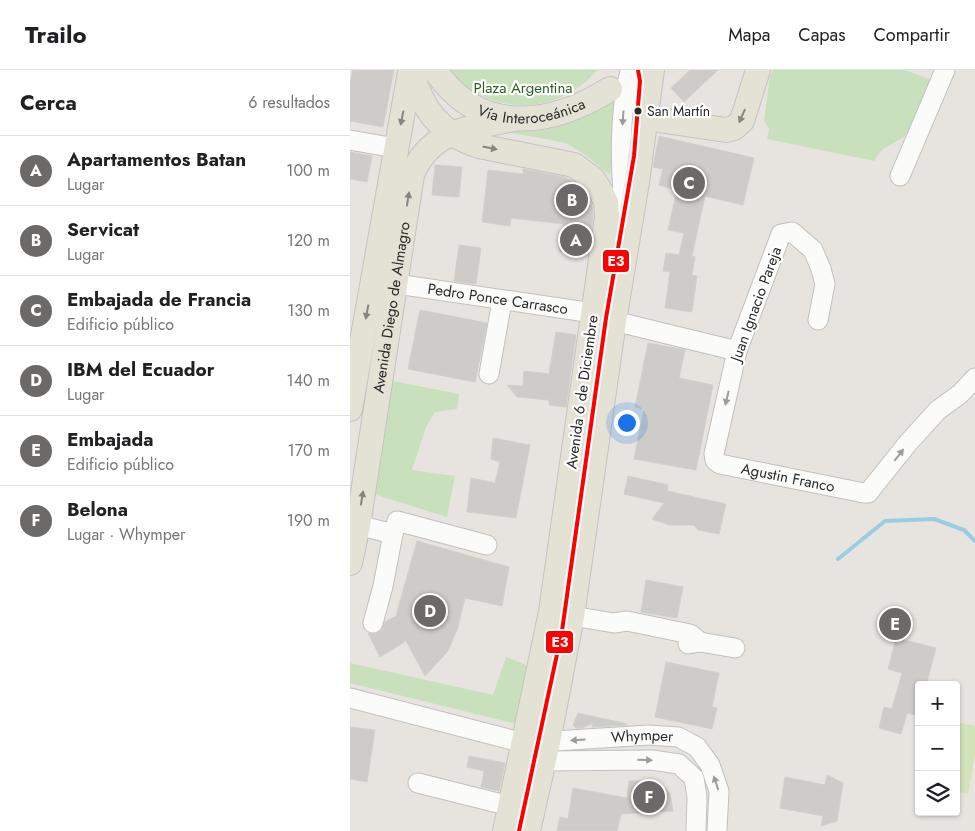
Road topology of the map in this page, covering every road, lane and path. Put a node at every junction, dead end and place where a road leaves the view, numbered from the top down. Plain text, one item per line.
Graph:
1 (410, 70) edge
2 (435, 70) edge
3 (645, 70) edge
4 (758, 70) edge
5 (945, 70) edge
6 (610, 89) dead end
7 (646, 118) junction
8 (514, 119) junction
9 (452, 133) junction
10 (350, 140) edge
11 (396, 148) junction
12 (900, 176) dead end
13 (384, 283) junction
14 (502, 301) junction
15 (604, 317) junction
16 (818, 320) dead end
17 (356, 336) edge
18 (386, 340) junction
19 (737, 351) junction
20 (490, 374) dead end
21 (975, 378) edge
22 (968, 396) edge
23 (350, 409) edge
24 (714, 454) joint
25 (358, 525) junction
26 (393, 534) junction
27 (487, 545) dead end
28 (350, 563) edge
29 (572, 616) junction
30 (373, 623) dead end
31 (735, 648) dead end
32 (350, 698) edge
33 (538, 748) junction
34 (418, 783) dead end
35 (510, 806) junction
36 (505, 831) edge
37 (519, 831) edge
38 (528, 831) edge
39 (696, 831) edge
40 (717, 831) edge

1 - 9 main road, Avenida 6 de Diciembre
1 -> 11 main road, Avenida Diego de Almagro
2 - 8 main road, Vía Interoceánica
3 - 7 main road, Avenida 6 de Diciembre
3 - 15 street
4 -> 7 main road
5 - 12 street
6 - 8 main road, Vía Interoceánica
7 - 15 main road, Avenida 6 de Diciembre
8 - 9 main road, Avenida Diego de Almagro
13 -> 9 main road, Avenida Diego de Almagro
9 -> 15 main road, Avenida 6 de Diciembre
10 - 11 street
11 - 13 main road, Avenida Diego de Almagro
13 - 14 street, Pedro Ponce Carrasco
13 -> 17 main road, Avenida Diego de Almagro
13 - 18 main road, Avenida Diego de Almagro
14 - 15 street, Pedro Ponce Carrasco
14 - 20 street
15 - 19 street, Pedro Ponce Carrasco
15 - 29 main road, Avenida 6 de Diciembre
15 - 33 main road, Avenida 6 de Diciembre
16 - 19 street, Juan Ignacio Pareja
17 - 18 street
17 - 23 main road, Avenida Diego de Almagro
25 -> 18 main road, Avenida Diego de Almagro
19 -> 24 street, Juan Ignacio Pareja
21 - 22 street
24 -> 22 street, Agustin Franco
25 - 26 street
25 - 28 main road, Avenida Diego de Almagro
26 - 27 street
26 - 30 street
29 - 31 street
29 - 33 main road, Avenida 6 de Diciembre
32 - 33 street, Whymper
33 - 35 main road, Avenida 6 de Diciembre
33 - 37 street
33 - 38 main road, Avenida 6 de Diciembre
33 -> 39 street, Whymper
40 -> 33 street, Whymper
34 - 35 street
35 - 36 main road, Avenida 6 de Diciembre

